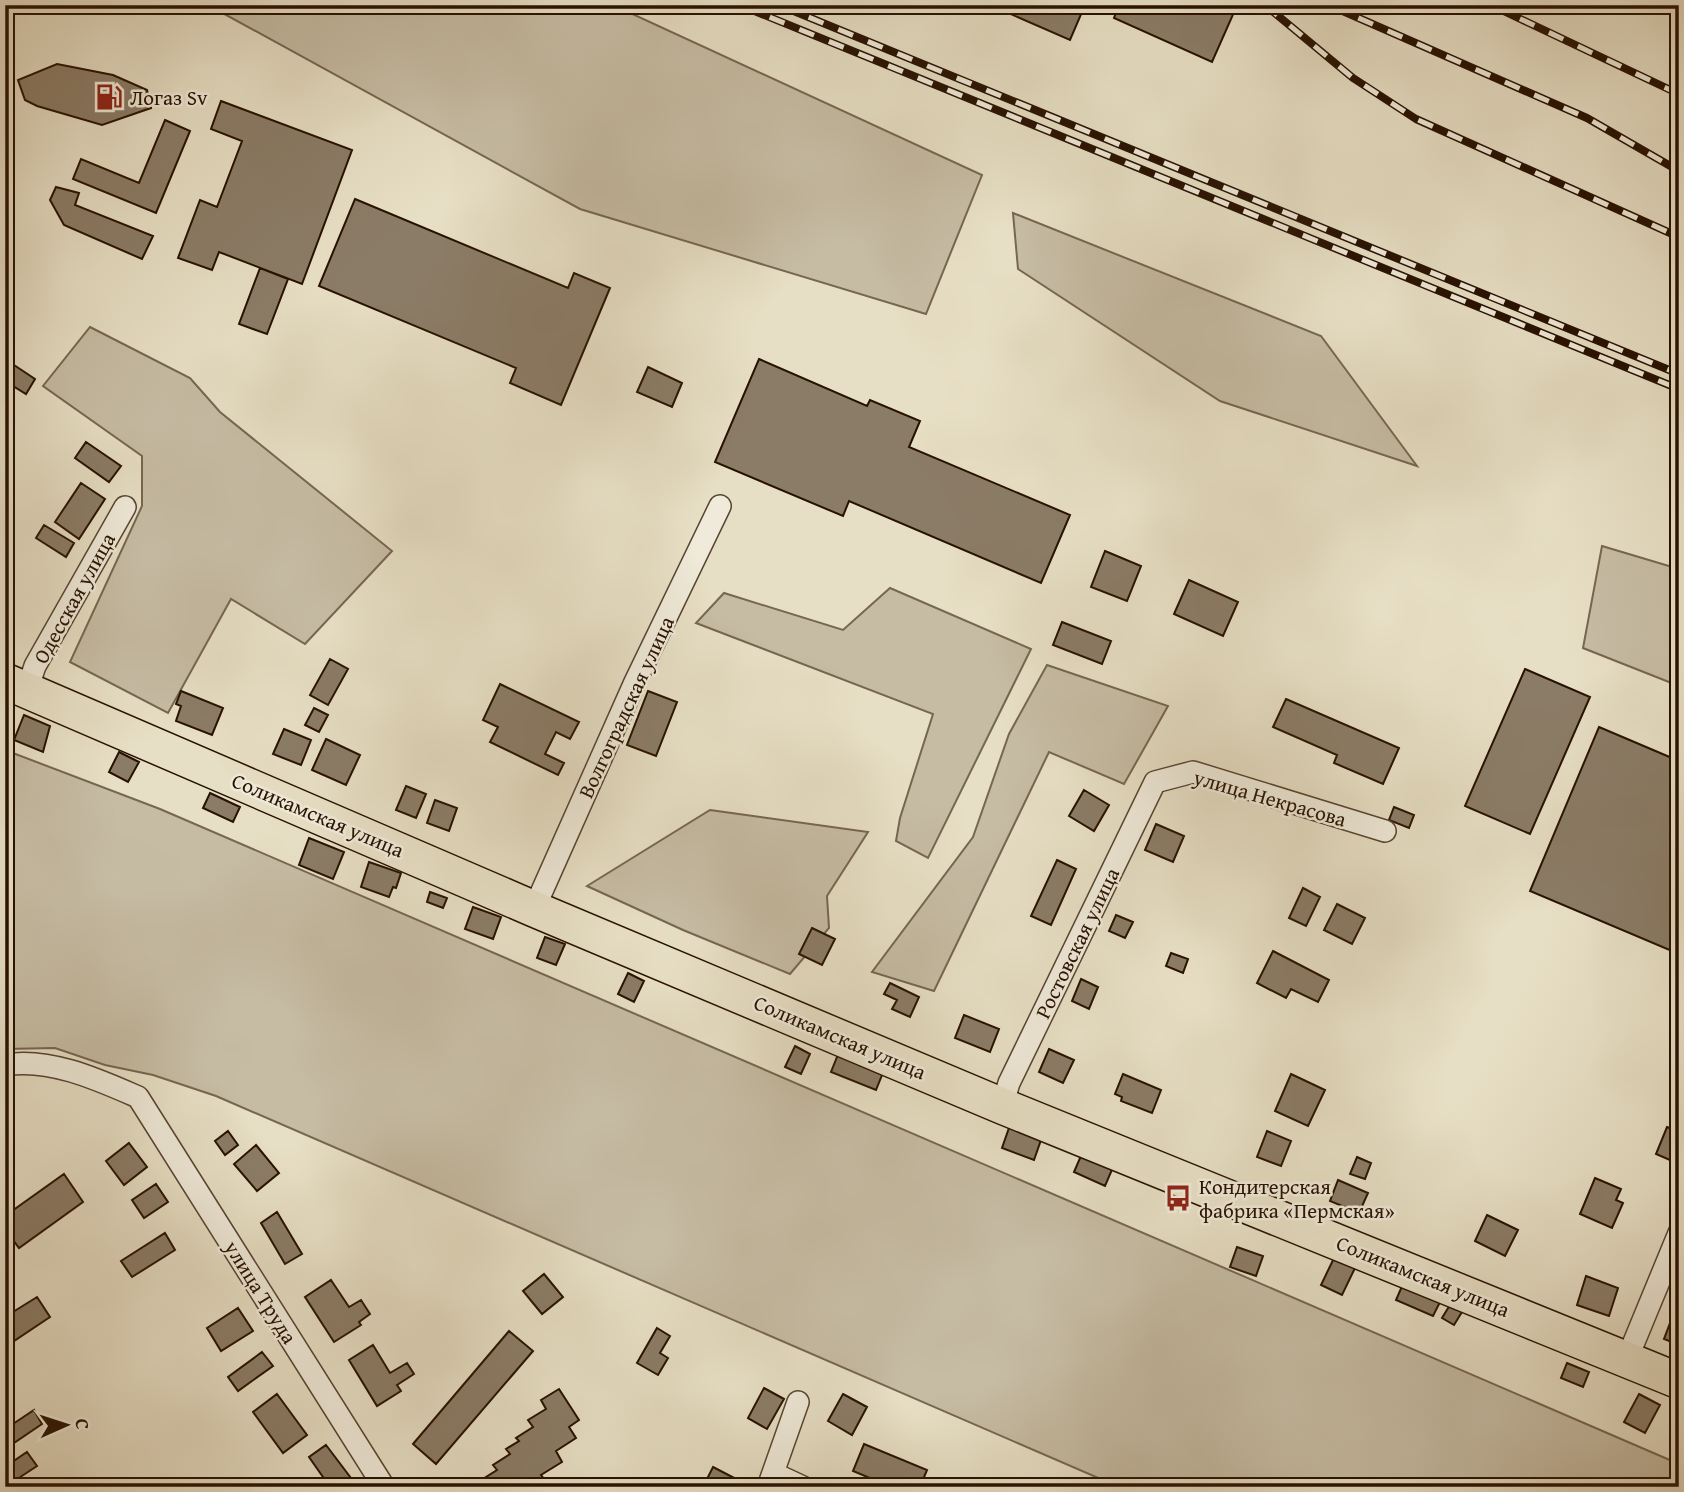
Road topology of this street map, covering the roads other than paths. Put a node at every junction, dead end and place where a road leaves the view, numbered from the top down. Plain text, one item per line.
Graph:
1 (720, 506) dead end
2 (125, 507) dead end
3 (16, 686) edge
4 (1155, 782) joint
5 (1385, 831) dead end
6 (534, 909) junction
7 (5, 1065) edge
8 (1002, 1105) junction
9 (1679, 1233) edge
10 (1627, 1359) junction
11 (1679, 1381) edge
12 (798, 1402) dead end
13 (771, 1480) edge
14 (384, 1487) edge
15 (803, 1487) edge

1 - 6 street, Волгоградская улица
2 - 3 street, Одесская улица
3 - 6 main road, Соликамская улица
4 - 5 street, улица Некрасова
4 - 8 street, Ростовская улица
6 - 8 main road, Соликамская улица
7 - 14 street, улица Труда
8 - 10 main road, Соликамская улица
9 - 10 street
10 - 11 main road, Соликамская улица
12 - 13 street
13 - 15 street

